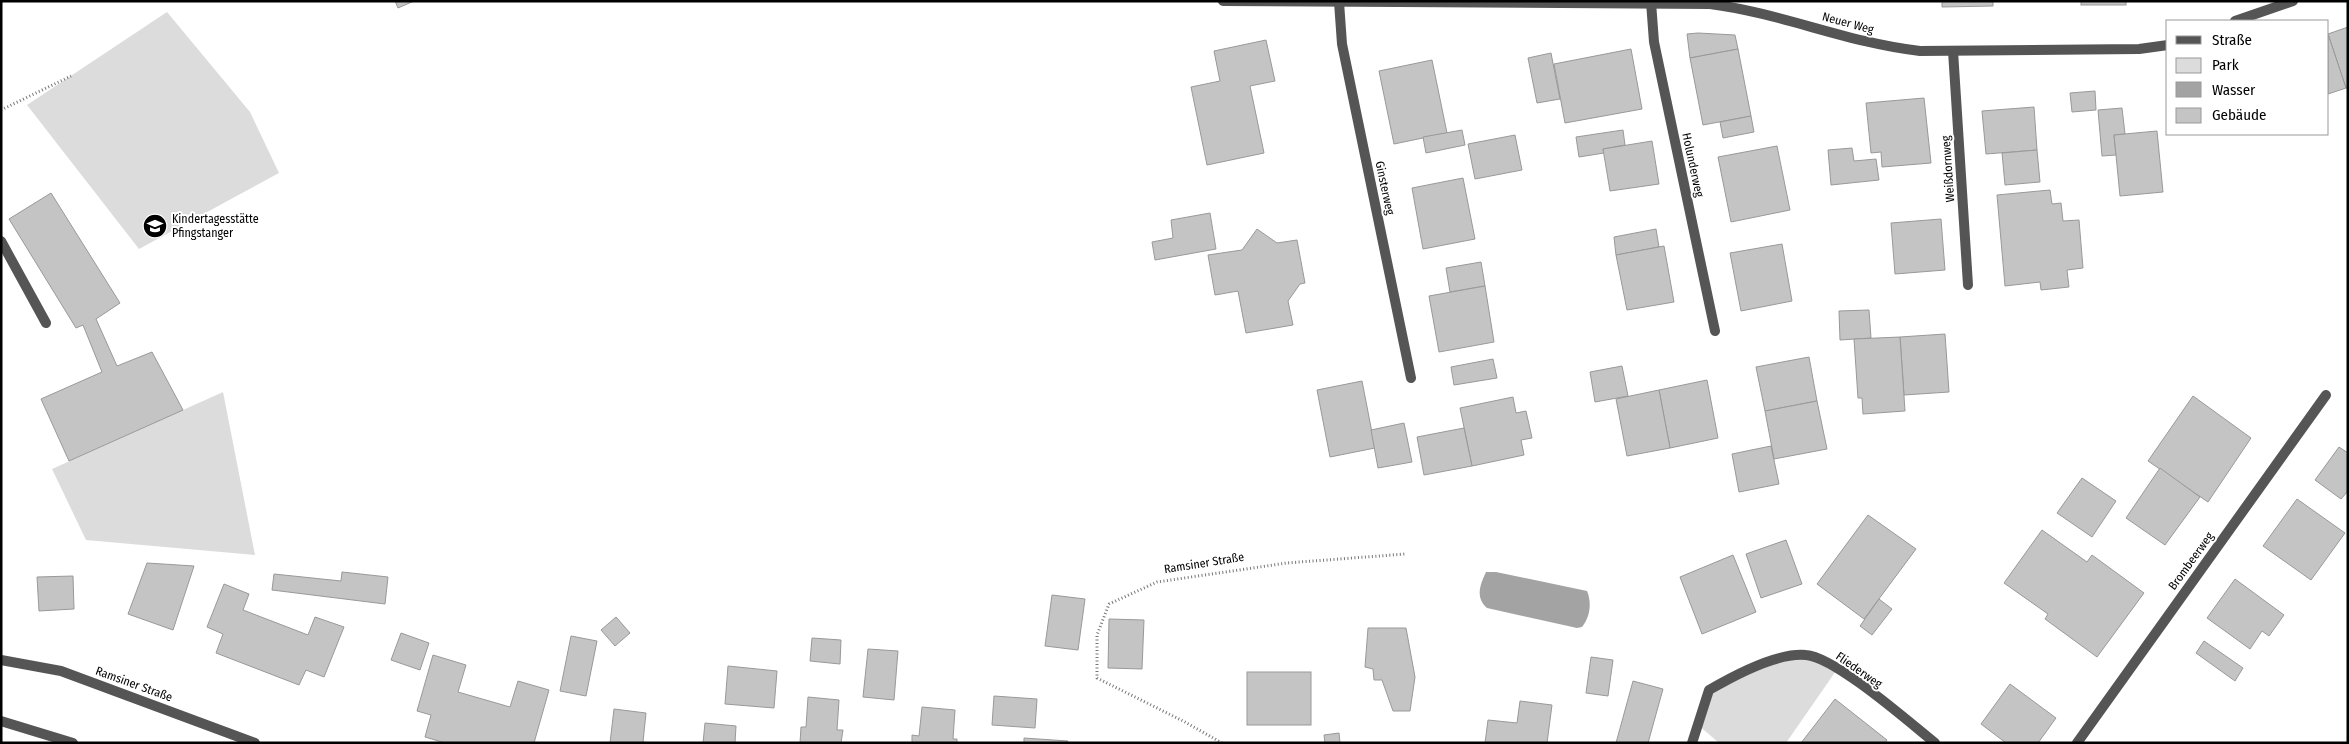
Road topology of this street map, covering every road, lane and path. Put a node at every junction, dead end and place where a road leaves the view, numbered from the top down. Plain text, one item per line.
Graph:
1 (1223, 1) edge
2 (2291, 1) edge
3 (1339, 2) edge
4 (1651, 2) edge
5 (2238, 20) edge
6 (2166, 45) edge
7 (1953, 51) junction
8 (71, 76) dead end
9 (1, 110) edge
10 (1, 241) edge
11 (1968, 285) dead end
12 (46, 323) dead end
13 (1715, 331) dead end
14 (1411, 378) dead end
15 (2326, 394) dead end
16 (1405, 554) dead end
17 (1, 660) edge
18 (1, 721) edge
19 (73, 743) edge
20 (255, 743) edge
21 (1222, 743) edge
22 (1692, 743) edge
23 (1935, 743) edge
24 (2077, 743) edge

1 - 3 street, Neuer Weg
2 - 5 street
3 - 4 street, Neuer Weg
3 - 14 street, Ginsterweg
4 - 7 street, Neuer Weg
4 - 13 street, Holunderweg
6 - 7 street, Neuer Weg
7 - 11 street, Weißdornweg
8 - 9 path
10 - 12 street
15 - 24 street, Brombeerweg
16 - 21 path, Ramsiner Straße
17 - 20 street, Ramsiner Straße
18 - 19 street
22 - 23 street, Fliederweg

